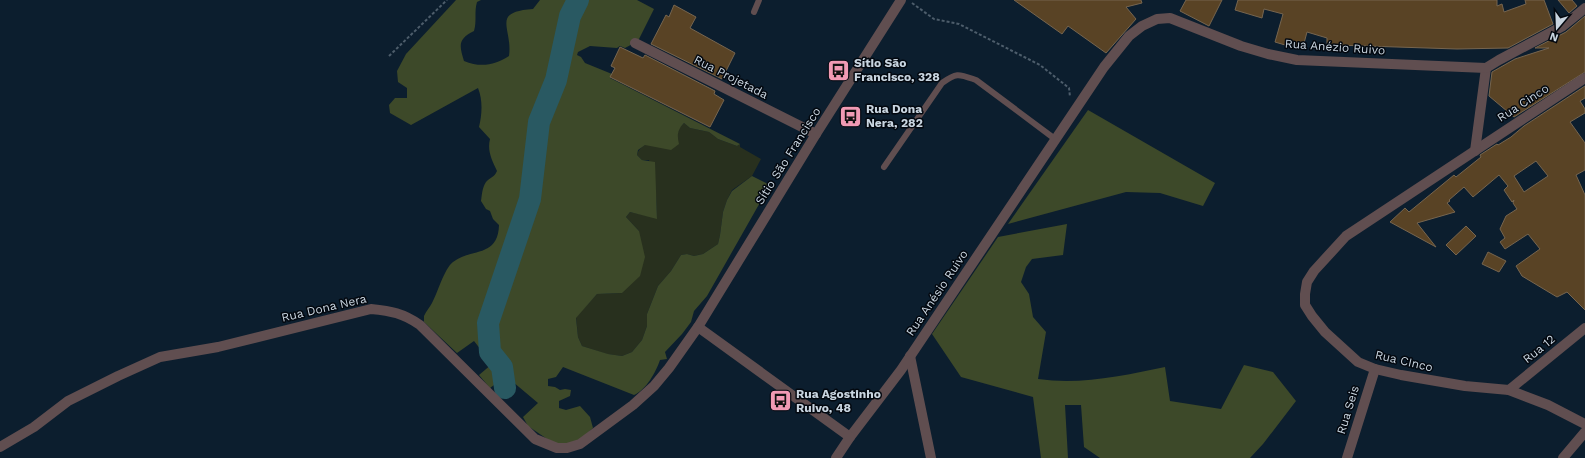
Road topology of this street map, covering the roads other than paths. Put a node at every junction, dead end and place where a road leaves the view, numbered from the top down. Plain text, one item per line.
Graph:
1 (759, 0) edge
2 (901, 0) edge
3 (1585, 8) edge
4 (754, 12) dead end
5 (635, 43) dead end
6 (1486, 68) junction
7 (1585, 78) edge
8 (816, 134) junction
9 (1055, 139) junction
10 (1475, 150) junction
11 (884, 167) dead end
12 (698, 327) junction
13 (1585, 328) edge
14 (910, 356) junction
15 (1375, 369) junction
16 (1509, 390) junction
17 (1585, 424) edge
18 (1585, 432) edge
19 (850, 437) junction
20 (0, 447) edge
21 (836, 458) edge
22 (931, 458) edge
23 (1347, 458) edge
24 (1563, 458) edge

1 - 4 lane
2 - 8 street, Sítio São Francisco
3 - 6 street
5 - 8 street, Rua Projetada
6 - 9 street, Rua Anézio Ruivo
6 - 10 street
7 - 10 street, Rua Cinco
8 - 12 street, Sítio São Francisco
9 - 11 lane
9 - 14 street, Rua Anésio Ruivo
10 - 15 street, Rua CInco
12 - 19 street
12 - 20 street, Rua Dona Nera
13 - 16 street, Rua 12
14 - 19 street, Rua Anésio Ruivo
14 - 22 street
15 - 16 street, Rua CInco
15 - 23 street, Rua Seis
16 - 17 street, Rua CInco
18 - 24 street
19 - 21 street, Rua Anésio Ruivo

